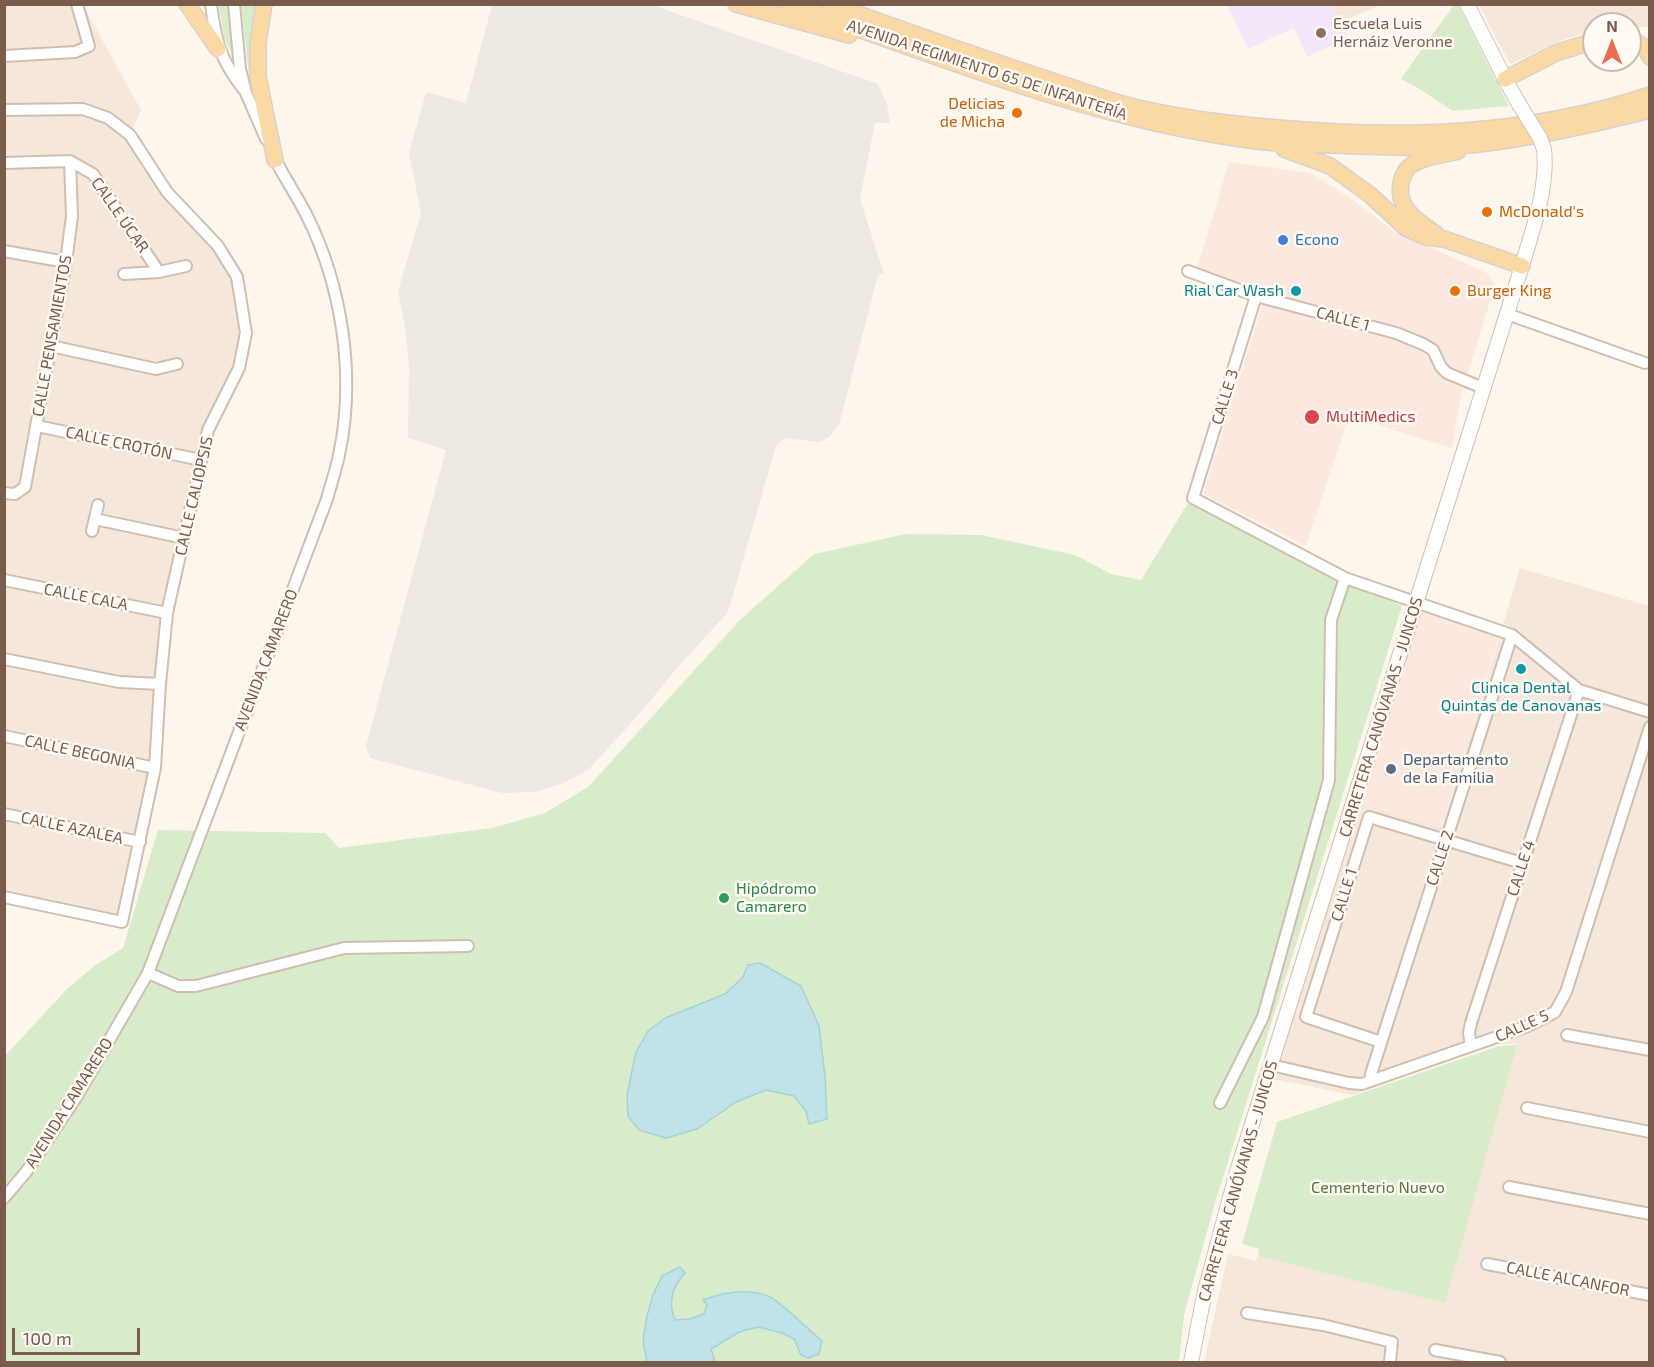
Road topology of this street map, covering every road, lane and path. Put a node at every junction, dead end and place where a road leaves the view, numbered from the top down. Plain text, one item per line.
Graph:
1 (77, 4) edge
2 (187, 4) edge
3 (212, 4) edge
4 (234, 4) edge
5 (264, 4) edge
6 (736, 4) edge
7 (789, 4) edge
8 (830, 4) edge
9 (1467, 4) edge
10 (1582, 45) edge
11 (218, 49) junction
12 (928, 53) junction
13 (4, 56) edge
14 (1505, 80) junction
15 (1650, 81) edge
16 (246, 93) junction
17 (1650, 96) edge
18 (1624, 104) junction
19 (4, 110) edge
20 (1650, 110) edge
21 (1251, 141) junction
22 (1474, 144) junction
23 (275, 160) junction
24 (70, 161) junction
25 (4, 162) edge
26 (1444, 239) junction
27 (4, 251) edge
28 (66, 262) junction
29 (186, 266) dead end
30 (1522, 266) junction
31 (1188, 271) dead end
32 (159, 272) junction
33 (124, 274) dead end
34 (1256, 296) junction
35 (1507, 314) junction
36 (51, 346) junction
37 (1645, 363) dead end
38 (177, 364) dead end
39 (1483, 388) junction
40 (37, 426) junction
41 (201, 460) junction
42 (4, 493) edge
43 (98, 505) dead end
44 (95, 519) junction
45 (92, 531) dead end
46 (184, 538) junction
47 (1345, 578) junction
48 (4, 580) edge
49 (1417, 602) junction
50 (167, 613) junction
51 (1512, 635) junction
52 (4, 659) edge
53 (160, 684) junction
54 (1579, 690) junction
55 (1650, 712) edge
56 (1650, 727) edge
57 (4, 736) edge
58 (155, 768) junction
59 (4, 814) edge
60 (1446, 839) junction
61 (140, 842) junction
62 (1522, 863) junction
63 (4, 897) edge
64 (468, 946) dead end
65 (148, 973) junction
66 (1567, 1035) dead end
67 (1381, 1042) junction
68 (1471, 1046) junction
69 (1650, 1050) edge
70 (1270, 1065) junction
71 (1370, 1081) junction
72 (1220, 1103) dead end
73 (1527, 1108) dead end
74 (1650, 1131) edge
75 (1509, 1186) dead end
76 (4, 1198) edge
77 (1650, 1214) edge
78 (1487, 1264) dead end
79 (1650, 1295) edge
80 (1247, 1313) dead end
81 (1435, 1350) dead end
82 (1191, 1362) edge
83 (1390, 1362) edge
84 (1500, 1362) edge

1 - 13 street
2 - 11 main road
3 - 11 street, AVENIDA CAMARERO
4 - 16 street, AVENIDA CAMARERO
5 - 23 main road
6 - 12 main road
7 - 12 main road, AVENIDA REGIMIENTO 65 DE INFANTERÍA
8 - 18 main road, AVENIDA REGIMIENTO 65 DE INFANTERÍA
9 - 14 main road, CARRETERA CANÓVANAS - JUNCOS
10 - 14 main road
11 - 16 street, AVENIDA CAMARERO
12 - 21 main road, AVENIDA REGIMIENTO 65 DE INFANTERÍA
14 - 30 main road, CARRETERA CANÓVANAS - JUNCOS, bridge
15 - 18 main road
16 - 23 street, AVENIDA CAMARERO
17 - 18 main road, AVENIDA REGIMIENTO 65 DE INFANTERÍA
19 - 41 street, CALLE CALIOPSIS
20 - 22 main road, AVENIDA REGIMIENTO 65 DE INFANTERÍA
21 - 22 main road, AVENIDA REGIMIENTO 65 DE INFANTERÍA
21 - 26 main road
22 - 26 main road
23 - 65 street, AVENIDA CAMARERO
24 - 25 street
24 - 28 street, CALLE PENSAMIENTOS
24 - 32 street, CALLE ÚCAR
26 - 30 main road
27 - 28 street
28 - 36 street, CALLE PENSAMIENTOS
29 - 32 street
30 - 35 main road, CARRETERA CANÓVANAS - JUNCOS
31 - 34 street, CALLE 1
32 - 33 street
34 - 39 street, CALLE 1
34 - 47 street, CALLE 3
35 - 37 street
35 - 39 main road, CARRETERA CANÓVANAS - JUNCOS
36 - 38 street
36 - 40 street, CALLE PENSAMIENTOS
39 - 49 main road, CARRETERA CANÓVANAS - JUNCOS
40 - 41 street, CALLE CROTÓN
40 - 42 street, CALLE PENSAMIENTOS
41 - 46 street, CALLE CALIOPSIS
43 - 44 street
44 - 45 street
44 - 46 street
46 - 50 street, CALLE CALIOPSIS
47 - 49 street
47 - 72 street
48 - 50 street, CALLE CALA
49 - 51 street
49 - 70 main road, CARRETERA CANÓVANAS - JUNCOS
50 - 53 street, CALLE CALIOPSIS
51 - 54 street
51 - 60 street, CALLE 2
52 - 53 street
53 - 58 street, CALLE CALIOPSIS
54 - 55 street
54 - 62 street, CALLE 4
56 - 68 street, CALLE 5
57 - 58 street, CALLE BEGONIA
58 - 61 street, CALLE CALIOPSIS
59 - 61 street, CALLE AZALEA
60 - 62 street, CALLE 1
60 - 67 street, CALLE 2
60 - 67 street, CALLE 1
61 - 63 street, CALLE CALIOPSIS
62 - 68 street, CALLE 4
64 - 65 street
65 - 76 street, AVENIDA CAMARERO
66 - 69 street
67 - 71 street, CALLE 2
68 - 71 street, CALLE 5
70 - 71 street, CALLE 5
70 - 82 main road, CARRETERA CANÓVANAS - JUNCOS
73 - 74 street
75 - 77 street
78 - 79 street, CALLE ALCANFOR
80 - 83 street
81 - 84 street

